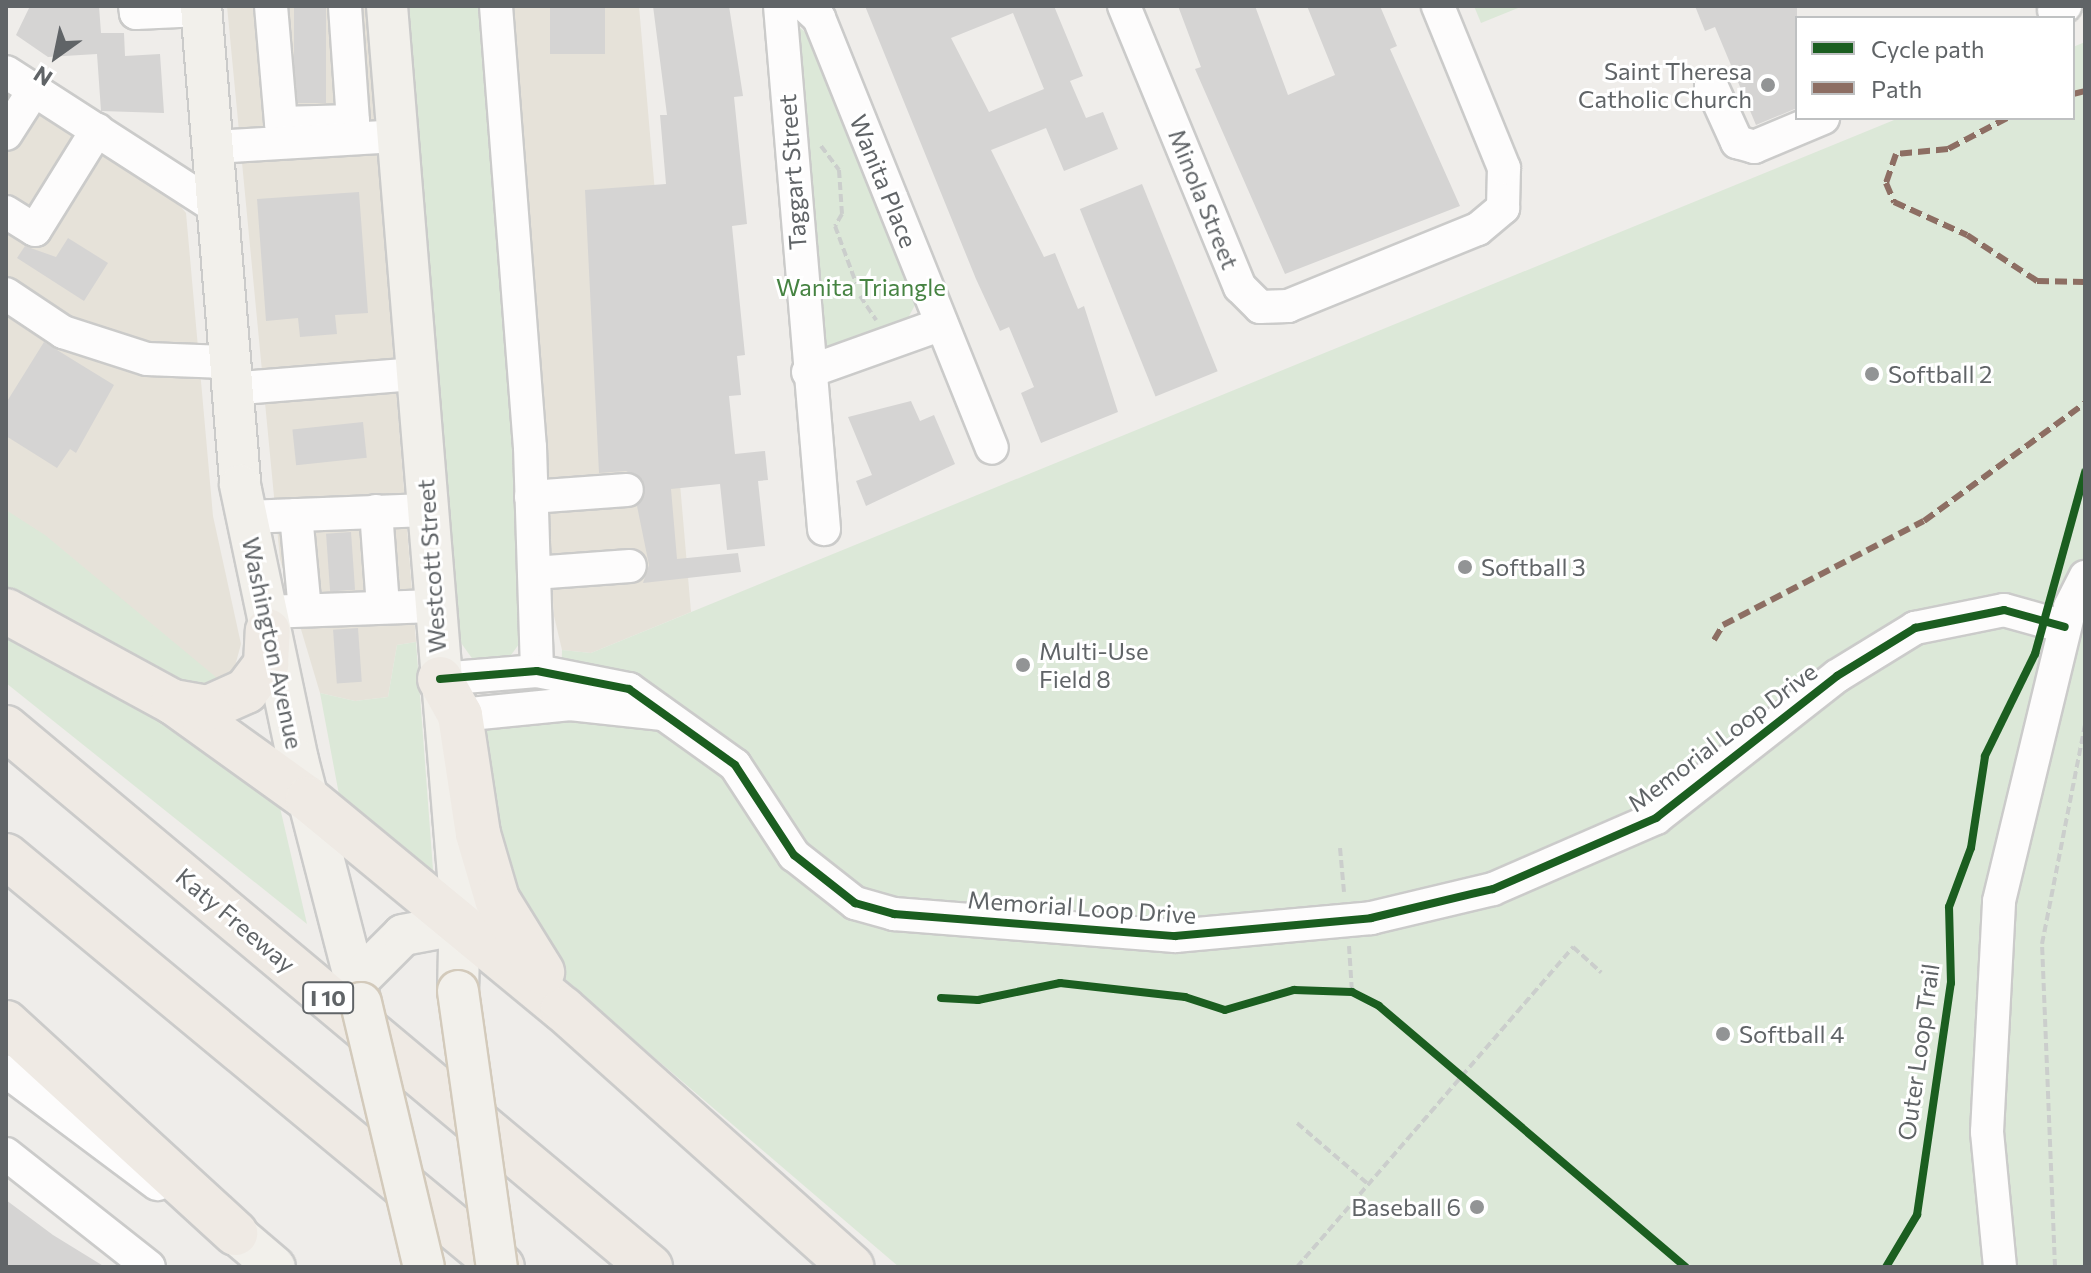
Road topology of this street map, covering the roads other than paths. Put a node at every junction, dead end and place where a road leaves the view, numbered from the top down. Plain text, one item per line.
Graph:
1 (135, 6) edge
2 (271, 6) edge
3 (345, 6) edge
4 (387, 6) edge
5 (496, 6) edge
6 (780, 6) edge
7 (806, 6) edge
8 (1124, 6) edge
9 (1438, 6) edge
10 (201, 8) edge
11 (6, 72) edge
12 (1711, 85) dead end
13 (34, 90) junction
14 (1818, 120) edge
15 (97, 130) junction
16 (6, 134) edge
17 (397, 136) junction
18 (213, 147) junction
19 (214, 206) junction
20 (6, 212) edge
21 (6, 294) edge
22 (942, 324) junction
23 (808, 372) junction
24 (416, 374) junction
25 (227, 376) junction
26 (992, 448) dead end
27 (627, 490) dead end
28 (531, 497) junction
29 (427, 510) junction
30 (376, 511) junction
31 (296, 515) junction
32 (246, 517) junction
33 (824, 529) dead end
34 (630, 566) dead end
35 (534, 573) junction
36 (2085, 577) edge
37 (434, 606) junction
38 (383, 607) junction
39 (6, 611) edge
40 (280, 618) junction
41 (2065, 627) junction
42 (537, 671) junction
43 (450, 697) junction
44 (173, 702) junction
45 (662, 714) junction
46 (6, 728) edge
47 (308, 799) junction
48 (6, 856) edge
49 (456, 925) junction
50 (359, 961) junction
51 (563, 1009) junction
52 (6, 1023) edge
53 (6, 1071) edge
54 (6, 1154) edge
55 (235, 1233) junction
56 (145, 1266) edge
57 (275, 1267) edge
58 (424, 1267) edge
59 (499, 1267) edge
60 (650, 1267) edge
61 (852, 1267) edge
62 (2000, 1267) edge

1 - 10 street
2 - 3 street
4 - 17 main road, Westcott Street
5 - 28 street
6 - 23 street, Taggart Street
7 - 22 street, Wanita Place
8 - 9 street, Minola Street
10 - 18 main road, Washington Avenue
11 - 13 street
12 - 14 street
13 - 15 street
13 - 16 street
15 - 19 street
15 - 20 street
17 - 18 street
17 - 24 main road, Westcott Street
18 - 19 main road, Washington Avenue
19 - 25 main road, Washington Avenue
21 - 25 street
22 - 23 street
22 - 26 street, Wanita Place
23 - 33 street, Taggart Street
24 - 25 street
24 - 29 main road, Westcott Street
25 - 32 main road, Washington Avenue
27 - 28 street
28 - 35 street
29 - 30 street
29 - 37 main road, Westcott Street
30 - 31 street
30 - 38 street
31 - 32 street
31 - 40 street
32 - 40 main road, Washington Avenue
34 - 35 street
35 - 42 street
36 - 41 street
37 - 38 street
37 - 43 main road, Westcott Street
38 - 40 street
39 - 44 highway
40 - 44 highway
40 - 47 main road, Washington Avenue
41 - 45 street, Memorial Loop Drive
41 - 62 street
42 - 43 street, Memorial Loop Drive
42 - 45 street, Memorial Loop Drive
43 - 45 street, Memorial Loop Drive
43 - 49 main road, Westcott Street
43 - 51 highway
44 - 47 highway
46 - 60 highway, Katy Freeway / I 10
47 - 49 highway
47 - 50 main road, Washington Avenue
48 - 59 highway
49 - 50 main road
49 - 51 highway
49 - 59 main road, Westcott Street, bridge
50 - 58 main road, Washington Avenue, bridge
51 - 61 highway
52 - 55 highway
53 - 55 street
54 - 56 street
55 - 57 main road

